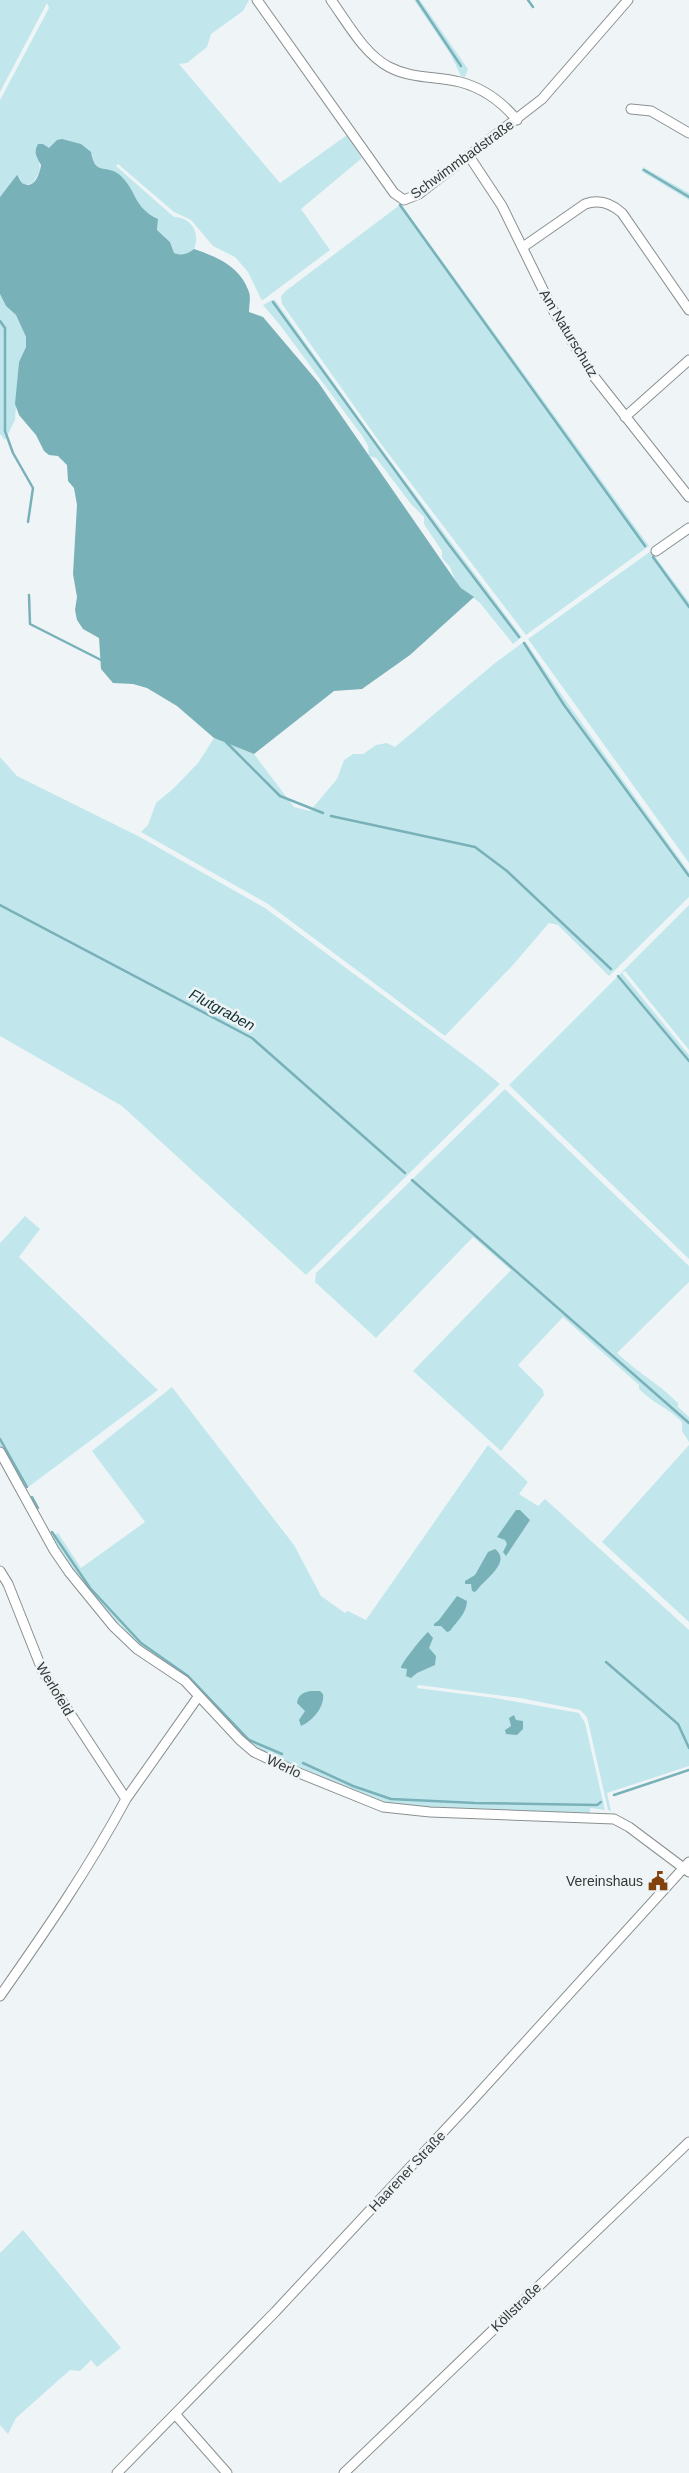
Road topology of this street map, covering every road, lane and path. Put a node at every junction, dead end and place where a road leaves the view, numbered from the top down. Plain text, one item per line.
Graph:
1 (257, 0) edge
2 (331, 0) edge
3 (628, 0) edge
4 (631, 109) dead end
5 (517, 120) junction
6 (689, 133) edge
7 (469, 156) junction
8 (523, 247) junction
9 (689, 310) edge
10 (689, 360) edge
11 (625, 417) junction
12 (689, 497) edge
13 (689, 528) edge
14 (656, 552) dead end
15 (0, 1452) edge
16 (0, 1570) edge
17 (198, 1696) junction
18 (126, 1799) junction
19 (687, 1867) edge
20 (0, 1996) edge
21 (689, 2142) edge
22 (175, 2414) junction
23 (117, 2473) edge
24 (227, 2473) edge
25 (344, 2473) edge

1 - 7 street, Schwimmbadstraße
2 - 5 street
3 - 5 street, Schwimmbadstraße
4 - 6 street
5 - 7 street, Schwimmbadstraße
7 - 8 street, Am Naturschutz
8 - 9 street
8 - 11 street, Am Naturschutz
10 - 11 street
11 - 12 street, Am Naturschutz
13 - 14 street
15 - 17 street, Werlo
16 - 18 street, Werlofeld
17 - 18 street
17 - 19 street, Werlo
18 - 20 street
19 - 22 street, Haarener Straße
21 - 25 street, Köllstraße
22 - 23 street, Haarener Straße
22 - 24 street

